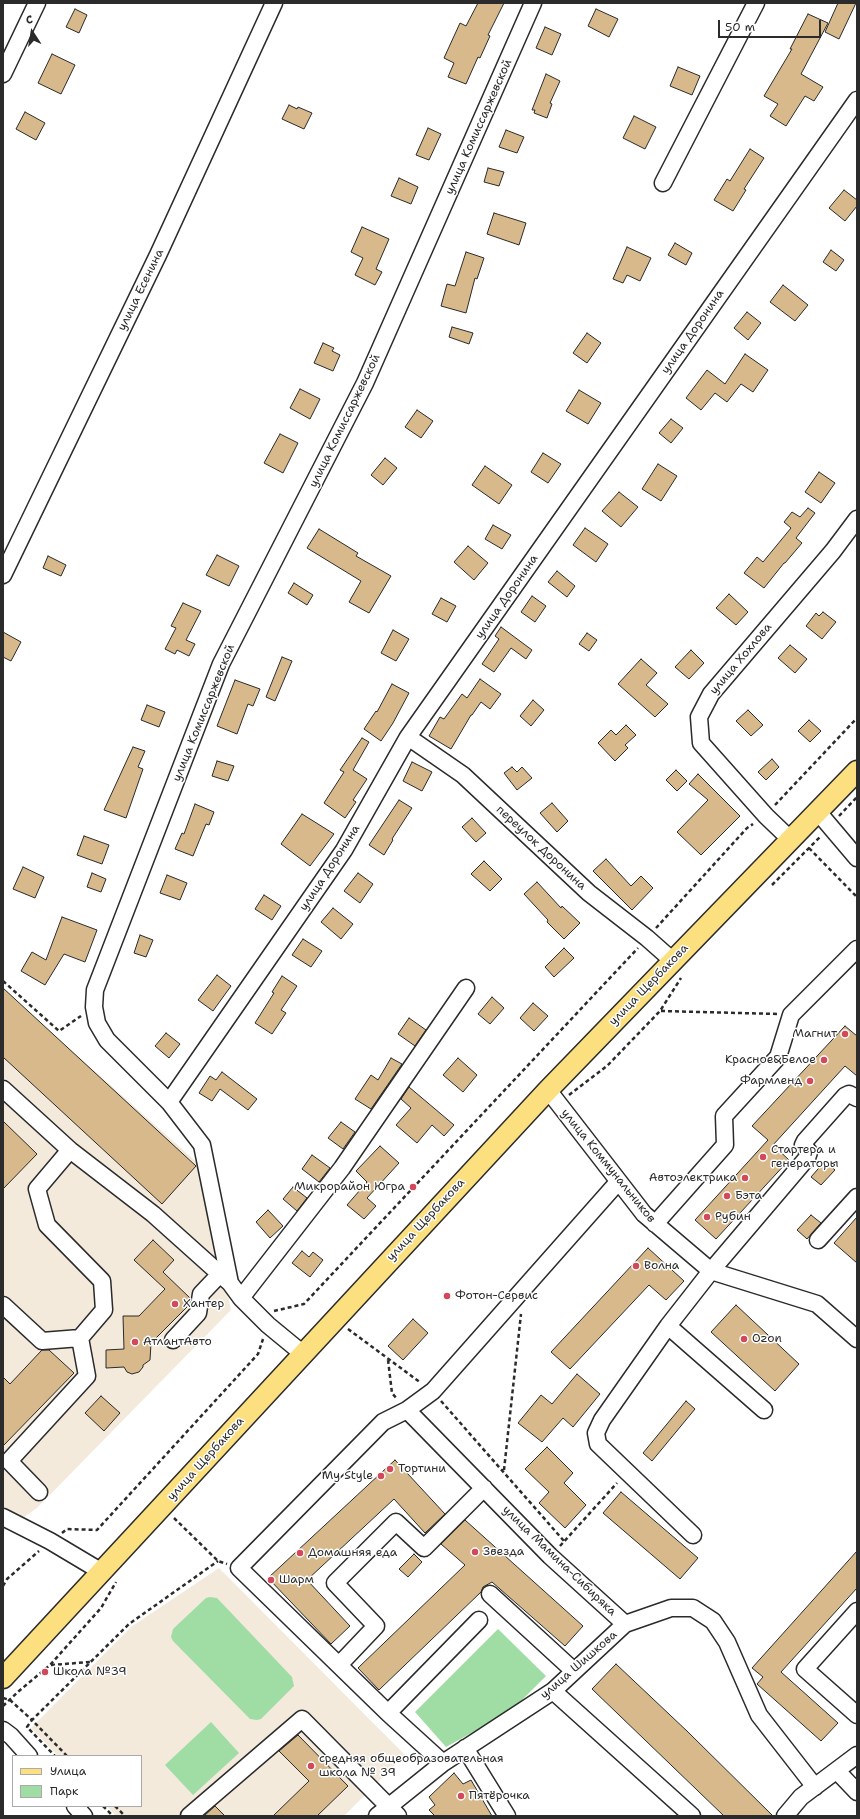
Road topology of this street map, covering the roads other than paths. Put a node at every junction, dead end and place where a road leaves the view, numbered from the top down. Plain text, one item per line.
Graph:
1 (37, 3) edge
2 (274, 3) edge
3 (533, 3) edge
4 (756, 3) edge
5 (3, 74) edge
6 (857, 100) edge
7 (664, 183) dead end
8 (857, 519) edge
9 (3, 575) edge
10 (408, 737) junction
11 (857, 771) edge
12 (824, 819) junction
13 (791, 840) junction
14 (857, 858) edge
15 (857, 949) edge
16 (679, 966) junction
17 (466, 988) dead end
18 (3, 1089) edge
19 (553, 1097) junction
20 (857, 1098) edge
21 (169, 1102) junction
22 (70, 1150) junction
23 (618, 1182) junction
24 (857, 1197) edge
25 (654, 1224) junction
26 (818, 1240) dead end
27 (711, 1271) junction
28 (225, 1278) junction
29 (241, 1298) junction
30 (3, 1305) edge
31 (668, 1326) junction
32 (80, 1338) junction
33 (857, 1339) edge
34 (173, 1340) dead end
35 (302, 1353) junction
36 (407, 1410) junction
37 (764, 1410) dead end
38 (484, 1488) junction
39 (39, 1492) dead end
40 (3, 1506) edge
41 (9, 1520) edge
42 (693, 1535) dead end
43 (102, 1572) junction
44 (490, 1594) dead end
45 (857, 1611) edge
46 (479, 1620) dead end
47 (625, 1624) junction
48 (339, 1665) junction
49 (574, 1671) junction
50 (3, 1678) edge
51 (553, 1691) junction
52 (388, 1713) junction
53 (857, 1715) edge
54 (3, 1730) edge
55 (465, 1748) junction
56 (28, 1755) edge
57 (857, 1755) edge
58 (443, 1763) junction
59 (837, 1771) junction
60 (815, 1787) junction
61 (857, 1792) edge
62 (76, 1807) edge
63 (388, 1812) edge
64 (84, 1816) edge
65 (189, 1816) edge
66 (507, 1816) edge
67 (692, 1816) edge
68 (785, 1816) edge

1 - 5 street
2 - 9 street, улица Есенина
3 - 21 street, улица Комиссаржевской
4 - 7 street
6 - 10 street, улица Доронина
8 - 13 street, улица Хохлова
10 - 16 street, переулок Доронина
10 - 21 street, улица Доронина
11 - 12 main road, улица Щербакова
12 - 13 main road, улица Щербакова
12 - 14 street
13 - 16 main road, улица Щербакова
15 - 25 street
16 - 19 main road, улица Щербакова
17 - 29 street
18 - 22 street
19 - 23 street, улица Коммунальников
19 - 35 main road, улица Щербакова
20 - 27 street
21 - 28 street, улица Комиссаржевской
22 - 28 street
22 - 32 street
23 - 25 street, улица Коммунальников
23 - 36 street
24 - 26 street
25 - 27 street, улица Коммунальников
27 - 31 street
27 - 33 street, улица Коммунальников
28 - 29 street, улица Комиссаржевской
28 - 34 street
29 - 35 street, улица Комиссаржевской
30 - 32 street
31 - 37 street
31 - 42 street
32 - 39 street
35 - 43 main road, улица Щербакова
36 - 38 street, улица Мамина-Сибиряка
36 - 48 street
38 - 47 street, улица Мамина-Сибиряка
38 - 48 street
40 - 41 street
41 - 43 street
43 - 50 main road, улица Щербакова
44 - 49 street
45 - 53 street
46 - 52 street
47 - 49 street, улица Шишкова
47 - 60 street, улица Мамина-Сибиряка
48 - 52 street
49 - 51 street, улица Шишкова
51 - 55 street, улица Шишкова
51 - 67 street
52 - 58 street
54 - 56 street
55 - 58 street, улица Шишкова
55 - 66 street
57 - 59 street
58 - 63 street, улица Шишкова
59 - 60 street
59 - 61 street
60 - 68 street
62 - 64 street
63 - 65 street

